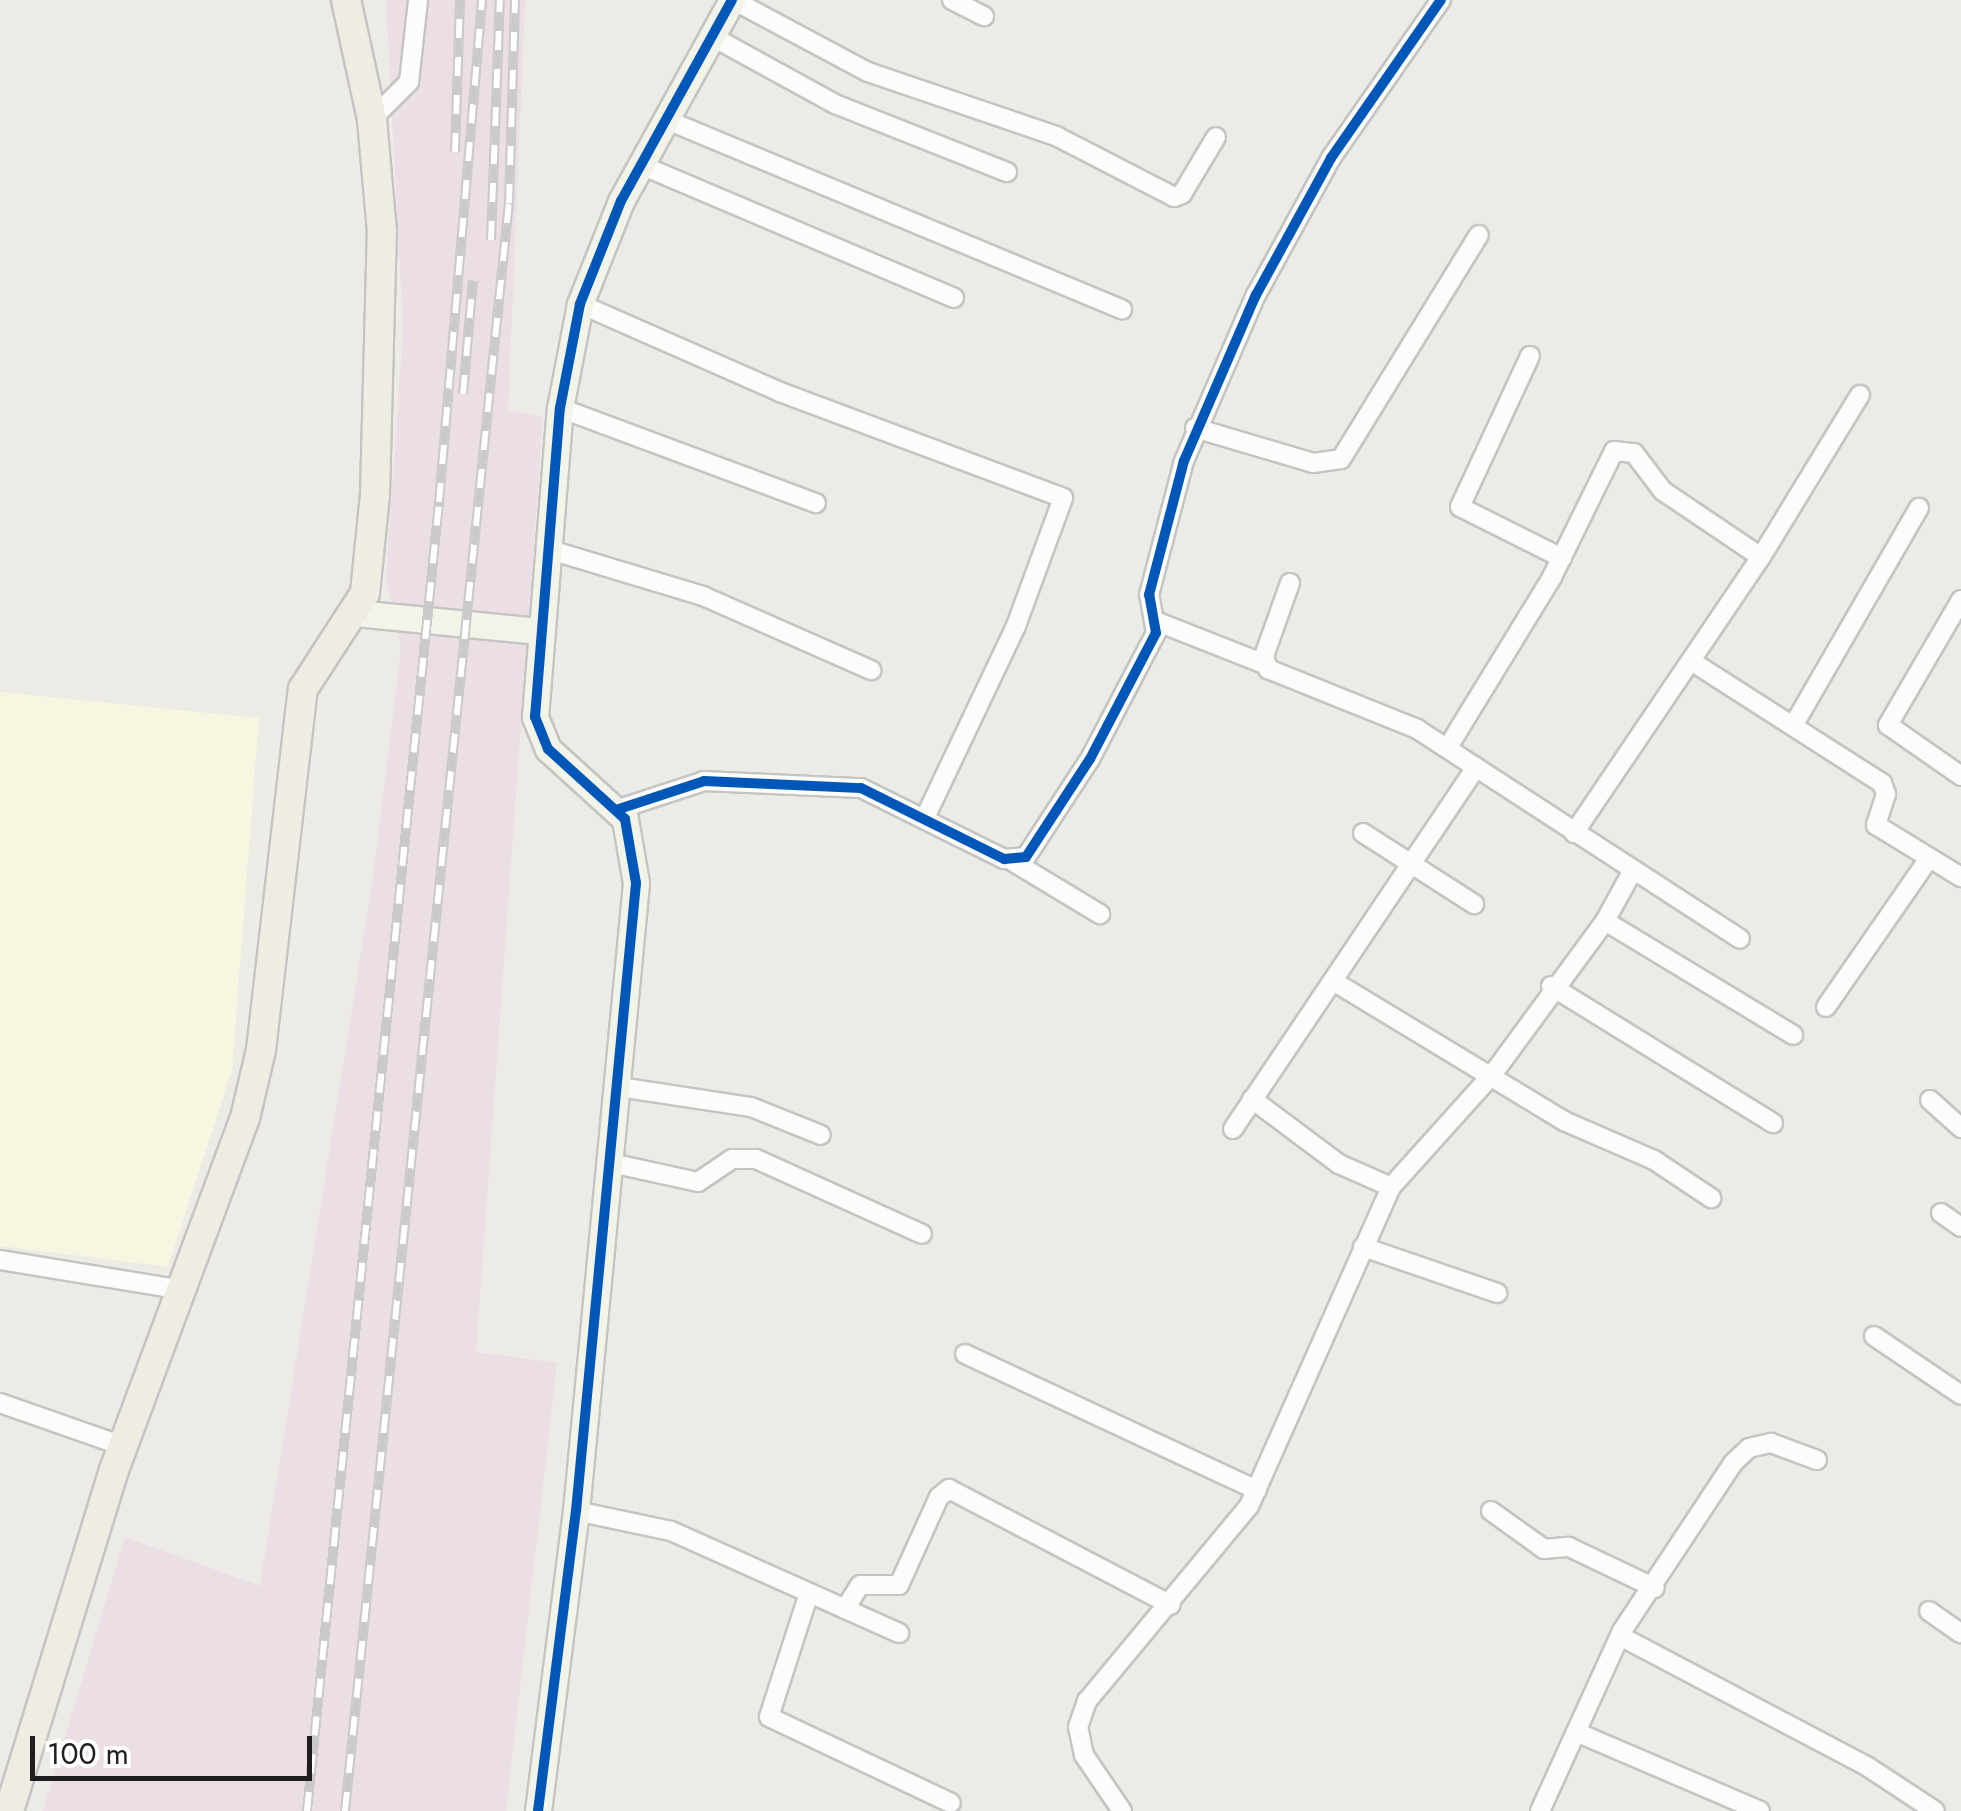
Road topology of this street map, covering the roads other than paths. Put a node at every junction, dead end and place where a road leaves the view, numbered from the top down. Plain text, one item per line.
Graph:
1 (346, 0) edge
2 (418, 0) edge
3 (732, 0) edge
4 (952, 0) edge
5 (1441, 0) edge
6 (984, 16) dead end
7 (714, 37) junction
8 (372, 119) junction
9 (667, 120) junction
10 (1216, 136) dead end
11 (642, 165) junction
12 (1008, 172) dead end
13 (1479, 235) dead end
14 (954, 298) dead end
15 (580, 304) junction
16 (1122, 309) dead end
17 (1530, 356) dead end
18 (1860, 394) dead end
19 (560, 408) junction
20 (1195, 428) junction
21 (816, 502) dead end
22 (1919, 508) dead end
23 (546, 549) junction
24 (1761, 557) junction
25 (1562, 558) junction
26 (1290, 583) dead end
27 (1961, 600) edge
28 (356, 613) junction
29 (1155, 621) junction
30 (539, 631) junction
31 (1691, 661) junction
32 (1264, 664) junction
33 (871, 670) dead end
34 (1793, 726) junction
35 (1448, 748) junction
36 (1476, 767) junction
37 (1961, 776) edge
38 (618, 810) junction
39 (925, 818) junction
40 (1363, 832) dead end
41 (1574, 833) junction
42 (1929, 858) junction
43 (1012, 861) junction
44 (1412, 861) junction
45 (1632, 872) junction
46 (1961, 877) edge
47 (1474, 904) dead end
48 (1100, 914) dead end
49 (1605, 921) junction
50 (1740, 939) dead end
51 (1334, 981) junction
52 (1551, 986) junction
53 (1826, 1007) dead end
54 (1793, 1035) dead end
55 (1492, 1075) junction
56 (619, 1088) junction
57 (1252, 1099) junction
58 (1930, 1100) dead end
59 (1773, 1123) dead end
60 (1961, 1128) edge
61 (1233, 1129) dead end
62 (821, 1135) dead end
63 (611, 1163) junction
64 (1391, 1187) junction
65 (1712, 1198) dead end
66 (1941, 1213) dead end
67 (1961, 1226) edge
68 (922, 1234) dead end
69 (1363, 1246) junction
70 (0, 1260) edge
71 (183, 1290) junction
72 (1498, 1293) dead end
73 (1874, 1336) dead end
74 (965, 1354) dead end
75 (1961, 1396) edge
76 (0, 1404) edge
77 (123, 1446) junction
78 (1817, 1460) dead end
79 (1257, 1490) junction
80 (576, 1511) junction
81 (1490, 1511) dead end
82 (1655, 1588) junction
83 (809, 1593) junction
84 (1171, 1604) junction
85 (846, 1609) junction
86 (1929, 1611) dead end
87 (898, 1633) dead end
88 (1961, 1633) edge
89 (1620, 1636) junction
90 (1576, 1732) junction
91 (951, 1803) dead end
92 (9, 1811) edge
93 (538, 1811) edge
94 (1122, 1811) edge
95 (1540, 1811) edge
96 (1760, 1811) edge
97 (1935, 1811) edge

1 - 8 main road
2 - 8 street
3 - 7 street
3 - 10 street
4 - 6 street
5 - 20 street
7 - 9 street
7 - 12 street
8 - 28 main road
9 - 11 street
9 - 16 street
11 - 14 street
11 - 15 street
13 - 20 street
15 - 19 street
15 - 39 street
17 - 25 street
18 - 24 street
19 - 21 street
19 - 23 street
20 - 29 street
22 - 34 street
23 - 30 street
23 - 33 street
24 - 25 street
24 - 31 street
25 - 35 street
26 - 32 street
27 - 37 street
28 - 30 street
28 - 71 main road
29 - 32 street
29 - 43 street
30 - 38 street
31 - 34 street
31 - 41 street
32 - 35 street
34 - 42 street
35 - 36 street
36 - 41 street
36 - 44 street
38 - 39 street
38 - 56 street
39 - 43 street
40 - 44 street
41 - 45 street
42 - 46 street
42 - 53 street
43 - 48 street
44 - 47 street
44 - 51 street
45 - 49 street
45 - 50 street
49 - 52 street
49 - 54 street
51 - 55 street
51 - 57 street
52 - 55 street
52 - 59 street
55 - 64 street
55 - 65 street
56 - 62 street
56 - 63 street
57 - 61 street
57 - 64 street
58 - 60 street
63 - 68 street
63 - 80 street
64 - 69 street
66 - 67 street
69 - 72 street
69 - 79 street
70 - 71 street
71 - 77 main road
73 - 75 street
74 - 79 street
76 - 77 street
77 - 92 main road
78 - 82 street
79 - 84 street
80 - 83 street
80 - 93 street
81 - 82 street
82 - 89 street
83 - 85 street
83 - 91 street
84 - 85 street
84 - 94 street
85 - 87 street
86 - 88 street
89 - 90 street
89 - 97 street
90 - 95 street
90 - 96 street

